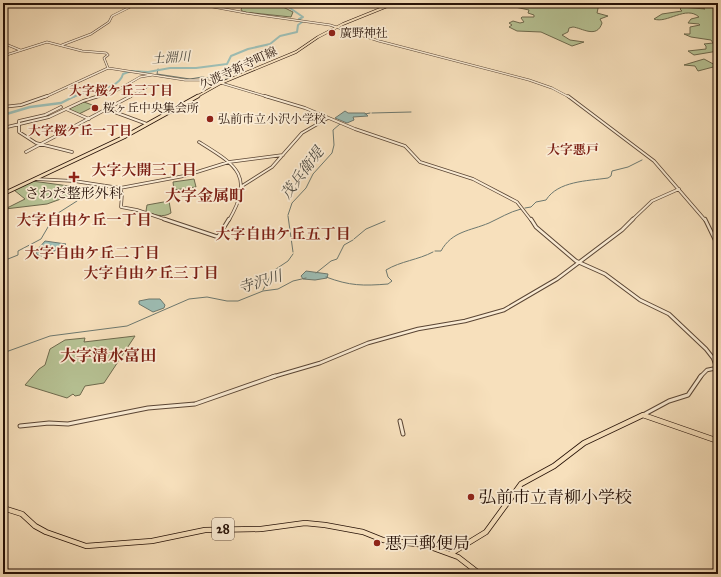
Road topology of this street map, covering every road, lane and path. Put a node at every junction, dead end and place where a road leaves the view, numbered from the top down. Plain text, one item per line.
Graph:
1 (138, 3) edge
2 (192, 3) edge
3 (395, 3) edge
4 (340, 27) junction
5 (3, 44) edge
6 (61, 46) junction
7 (20, 50) junction
8 (3, 56) edge
9 (108, 68) junction
10 (152, 75) junction
11 (221, 83) junction
12 (150, 85) dead end
13 (3, 107) edge
14 (61, 107) dead end
15 (66, 109) junction
16 (108, 110) junction
17 (328, 118) junction
18 (90, 119) junction
19 (19, 124) junction
20 (148, 124) junction
21 (3, 128) edge
22 (199, 142) dead end
23 (40, 144) junction
24 (26, 152) dead end
25 (72, 152) dead end
26 (283, 155) junction
27 (229, 162) junction
28 (35, 179) junction
29 (242, 186) junction
30 (120, 188) junction
31 (679, 189) junction
32 (3, 194) edge
33 (718, 246) edge
34 (579, 263) junction
35 (717, 368) edge
36 (718, 371) edge
37 (643, 415) junction
38 (400, 421) dead end
39 (20, 426) dead end
40 (403, 434) dead end
41 (718, 442) edge
42 (3, 508) edge
43 (450, 554) junction
44 (480, 574) edge

1 - 6 street
2 - 4 street
3 - 4 main road, 久渡寺新寺町線
4 - 11 main road, 久渡寺新寺町線
4 - 31 street
5 - 7 street
6 - 7 street
6 - 9 street
7 - 8 street
9 - 10 street
9 - 13 street
10 - 11 street
10 - 15 street
11 - 17 street
11 - 20 main road, 久渡寺新寺町線
12 - 16 street
14 - 19 street
15 - 18 street
15 - 19 street
16 - 18 street
16 - 20 street
17 - 26 street
17 - 34 street
18 - 23 street
19 - 21 street
19 - 23 street
20 - 28 main road, 久渡寺新寺町線
22 - 27 street
23 - 24 street
23 - 25 street
26 - 27 street
26 - 29 street
27 - 29 street
27 - 30 street
28 - 30 street
28 - 32 main road, 久渡寺新寺町線
29 - 30 street
31 - 33 street
31 - 34 street
34 - 35 street
34 - 39 street
35 - 36 street
35 - 37 street
37 - 41 main road
37 - 43 main road
38 - 40 street
42 - 43 main road, 28
43 - 44 main road, 28

